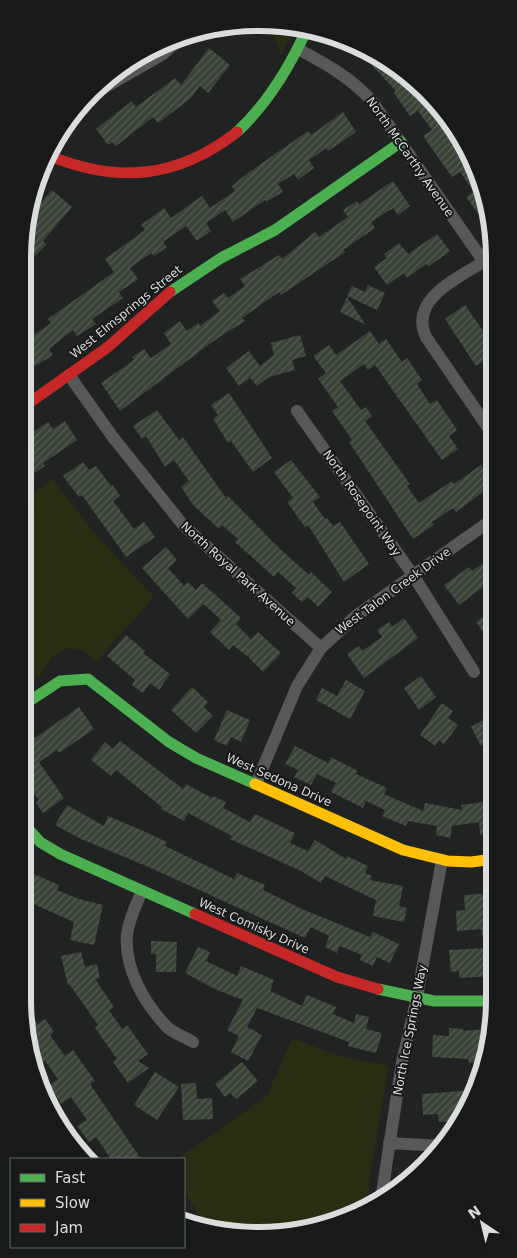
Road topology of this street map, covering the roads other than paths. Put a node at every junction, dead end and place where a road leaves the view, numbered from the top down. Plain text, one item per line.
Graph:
1 (304, 36) edge
2 (298, 49) junction
3 (165, 52) edge
4 (118, 80) edge
5 (401, 142) junction
6 (55, 158) edge
7 (486, 256) edge
8 (486, 260) edge
9 (69, 375) junction
10 (31, 402) edge
11 (297, 411) dead end
12 (486, 424) edge
13 (486, 523) edge
14 (413, 575) junction
15 (321, 648) junction
16 (474, 672) dead end
17 (31, 700) edge
18 (256, 784) junction
19 (31, 832) edge
20 (442, 860) junction
21 (486, 860) edge
22 (142, 890) junction
23 (417, 997) junction
24 (486, 1000) edge
25 (193, 1042) dead end
26 (389, 1143) junction
27 (432, 1145) edge
28 (382, 1190) edge

1 - 2 street
2 - 5 street, North McCarthy Avenue
2 - 6 street
3 - 4 street
5 - 7 street, North McCarthy Avenue
5 - 9 street, West Elmsprings Street
8 - 12 street
9 - 10 street, West Elmsprings Street
9 - 15 street, North Royal Park Avenue
11 - 14 street, North Rosepoint Way
13 - 14 street, West Talon Creek Drive
14 - 15 street, West Talon Creek Drive
14 - 16 street, North Rosepoint Way
15 - 18 street, West Talon Creek Drive
17 - 18 street, West Sedona Drive
18 - 20 street, West Sedona Drive
19 - 22 street, West Comisky Drive
20 - 21 street, West Sedona Drive
20 - 23 street, North Ice Springs Way
22 - 23 street, West Comisky Drive
22 - 25 street
23 - 24 street, West Comisky Drive
23 - 26 street, North Ice Springs Way
26 - 27 street
26 - 28 street, North Ice Springs Way

